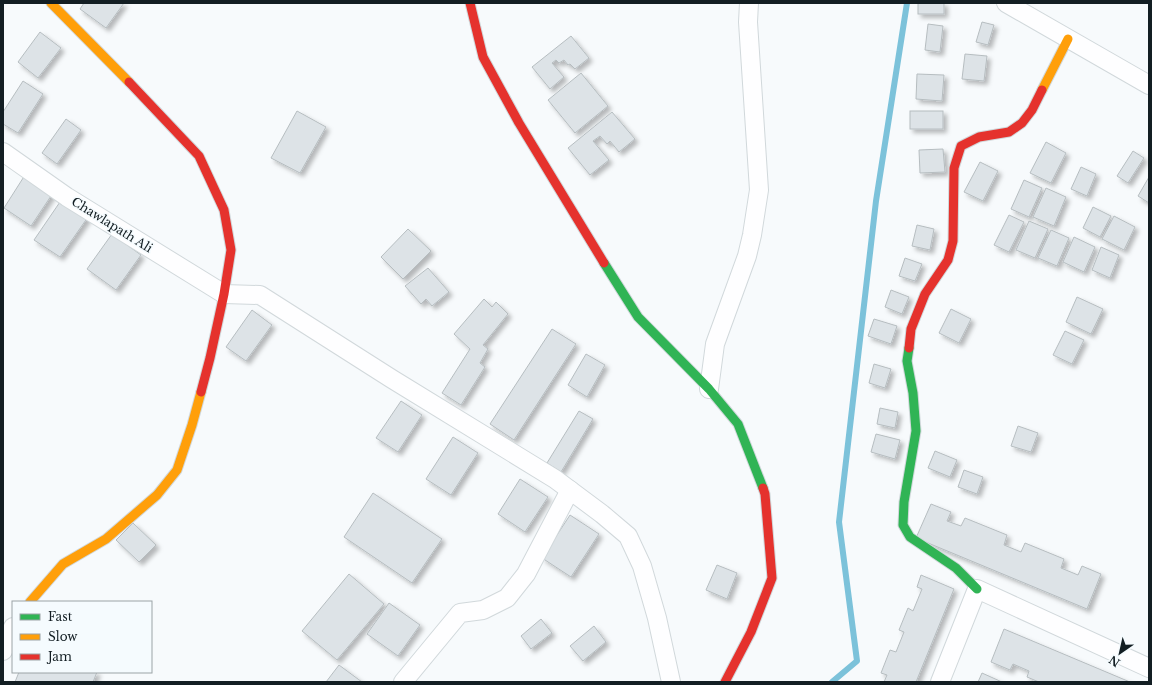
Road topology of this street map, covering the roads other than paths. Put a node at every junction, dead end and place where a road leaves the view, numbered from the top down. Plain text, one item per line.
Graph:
1 (51, 3) edge
2 (470, 3) edge
3 (749, 3) edge
4 (1006, 3) edge
5 (1068, 38) junction
6 (1149, 86) edge
7 (3, 152) edge
8 (224, 294) junction
9 (710, 389) junction
10 (570, 490) junction
11 (977, 589) junction
12 (31, 601) edge
13 (12, 629) edge
14 (3, 651) edge
15 (1149, 668) edge
16 (403, 682) edge
17 (671, 682) edge
18 (725, 682) edge
19 (940, 682) edge

1 - 8 street
2 - 9 street
3 - 9 street
4 - 5 street
5 - 6 street
5 - 11 street
7 - 8 street, Chawlapath Ali
8 - 10 street
8 - 12 street
9 - 18 street
10 - 16 street
10 - 17 street
11 - 15 street
11 - 19 street
13 - 14 street

